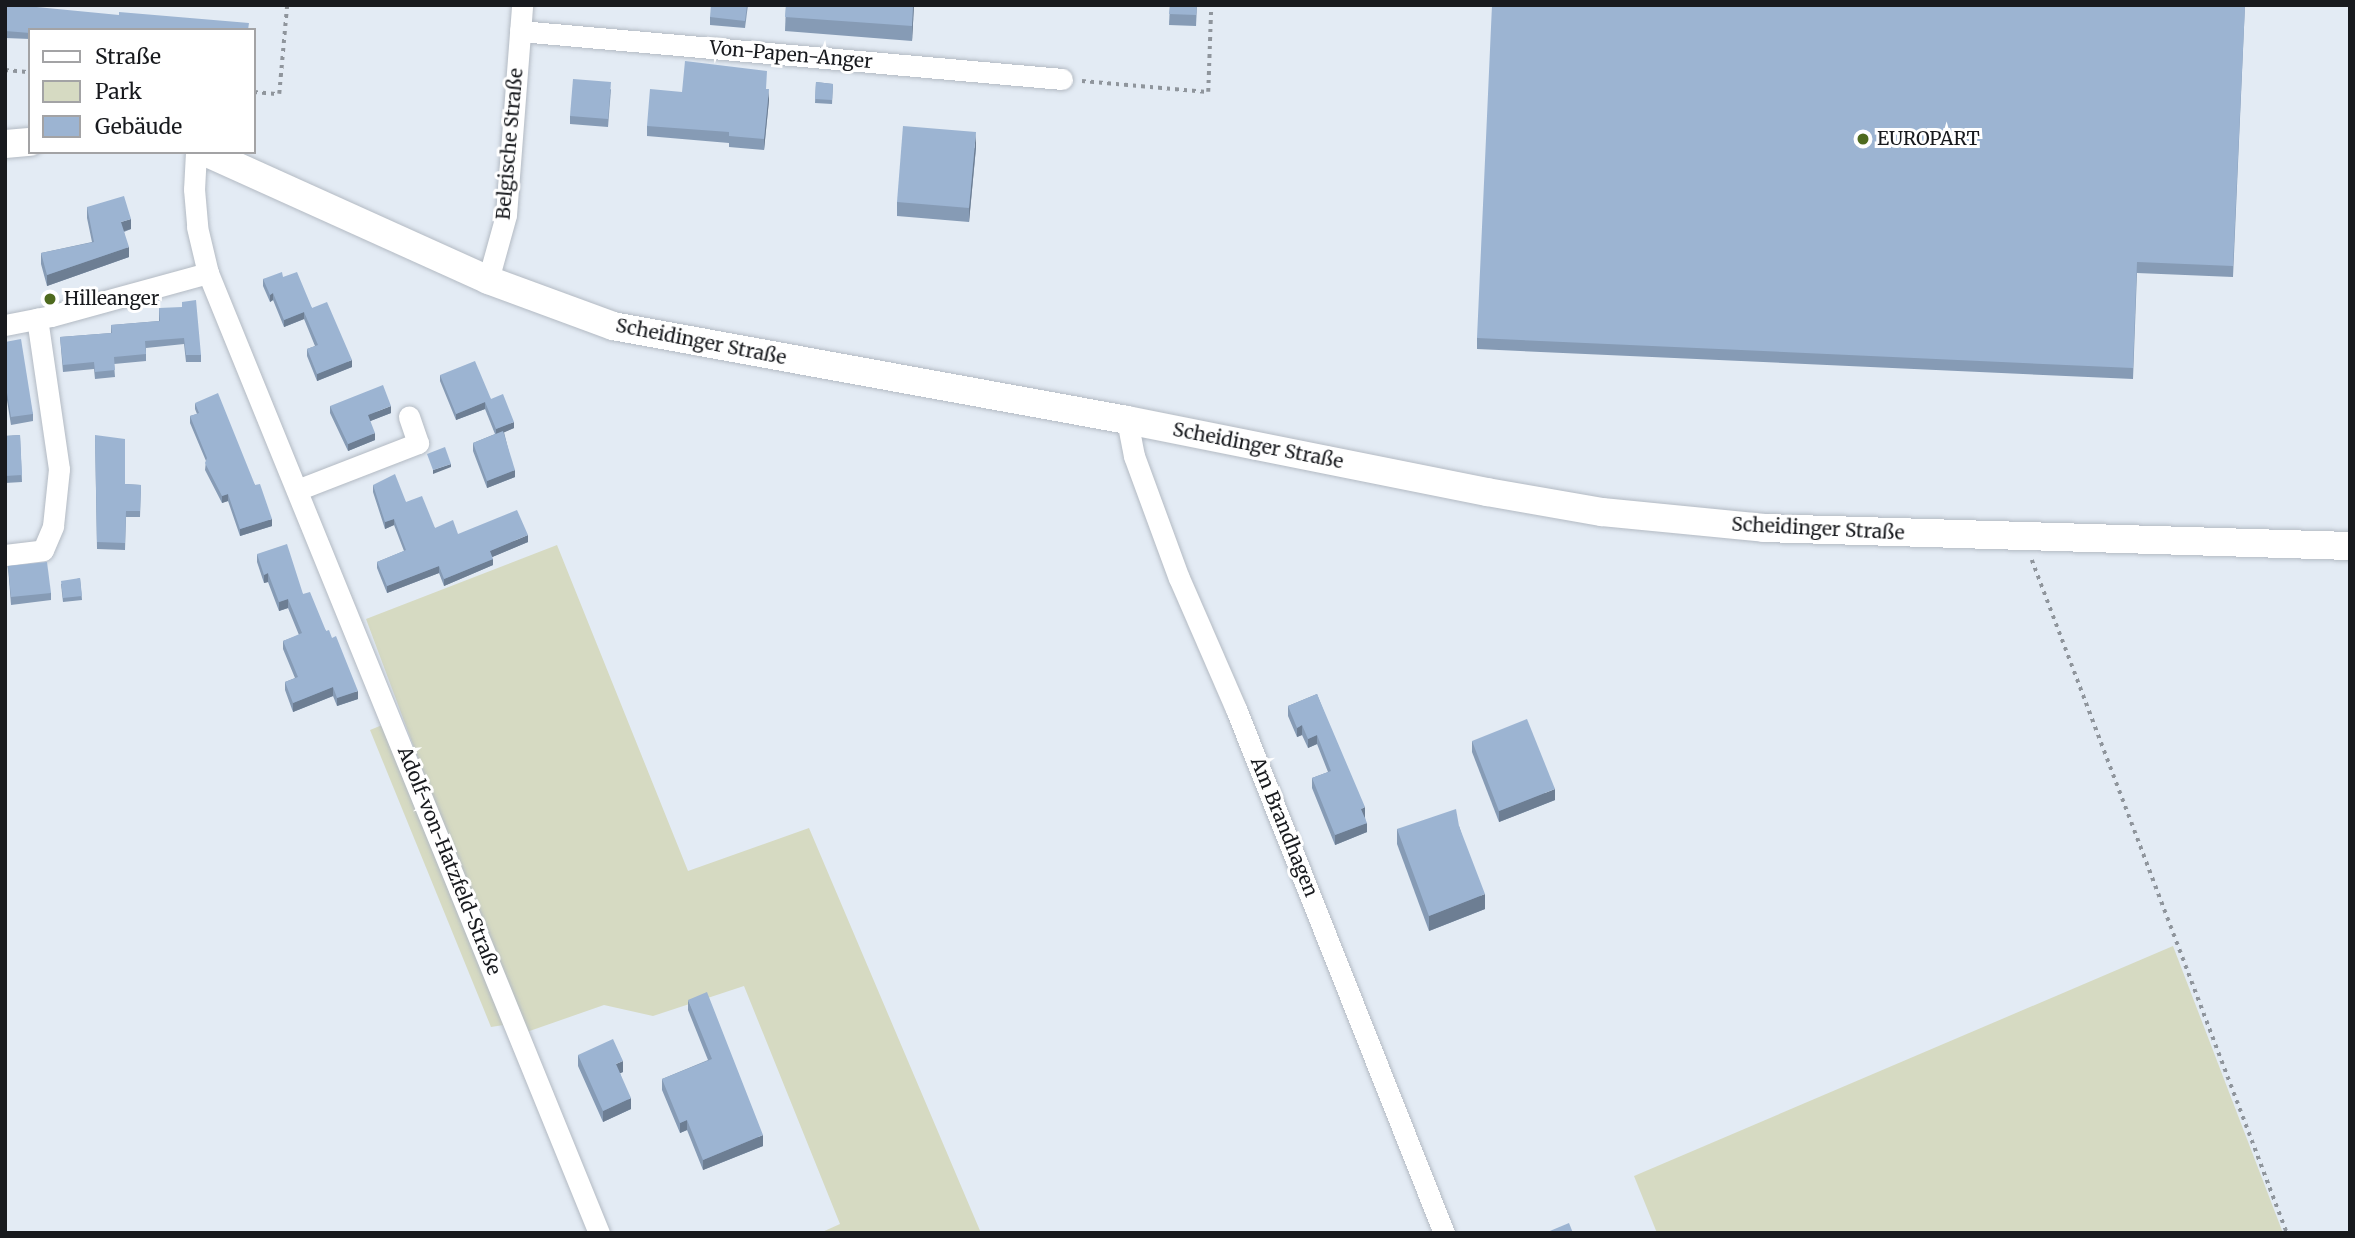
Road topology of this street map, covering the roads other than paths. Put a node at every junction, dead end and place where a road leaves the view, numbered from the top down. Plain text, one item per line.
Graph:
1 (522, 5) edge
2 (520, 31) junction
3 (1062, 79) road end
4 (28, 142) edge
5 (5, 144) edge
6 (196, 154) edge
7 (209, 154) edge
8 (208, 273) junction
9 (488, 280) junction
10 (37, 319) junction
11 (5, 325) edge
12 (409, 417) dead end
13 (1127, 420) junction
14 (298, 490) junction
15 (2350, 546) edge
16 (5, 555) edge
17 (598, 1233) edge
18 (1444, 1233) edge

1 - 2 street, Belgische Straße
2 - 3 street, Von-Papen-Anger
2 - 9 street, Belgische Straße
4 - 5 main road
6 - 8 street, Adolf-von-Hatzfeld-Straße
7 - 9 main road, Scheidinger Straße
8 - 10 street
8 - 14 street, Adolf-von-Hatzfeld-Straße
9 - 13 main road, Scheidinger Straße
10 - 11 street
10 - 16 street
12 - 14 street
13 - 15 main road, Scheidinger Straße
13 - 18 street, Am Brandhagen
14 - 17 street, Adolf-von-Hatzfeld-Straße

